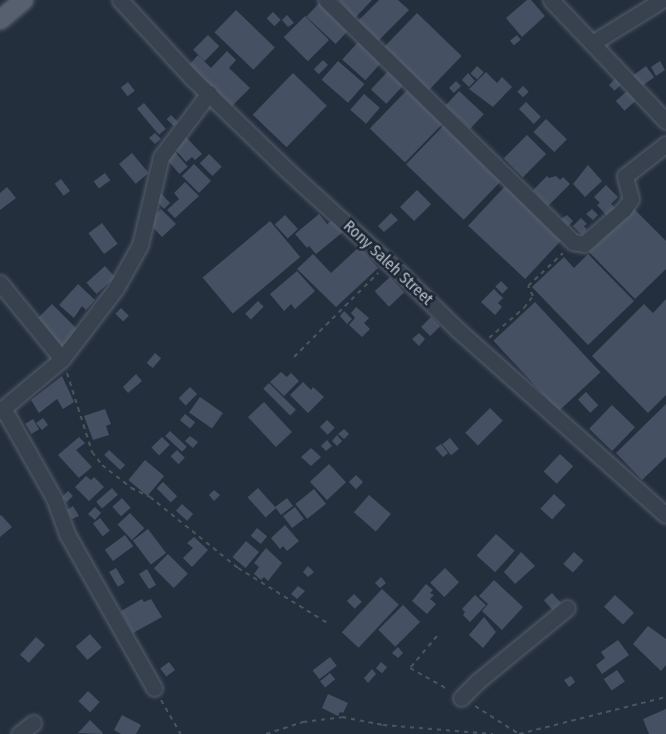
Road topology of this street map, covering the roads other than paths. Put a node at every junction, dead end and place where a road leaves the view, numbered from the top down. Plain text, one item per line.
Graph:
1 (24, 0) edge
2 (120, 0) edge
3 (326, 0) edge
4 (552, 0) edge
5 (662, 0) edge
6 (0, 20) edge
7 (594, 42) junction
8 (208, 93) junction
9 (666, 121) edge
10 (666, 144) edge
11 (0, 284) edge
12 (62, 359) junction
13 (1, 410) edge
14 (666, 515) edge
15 (567, 608) dead end
16 (154, 688) road end
17 (461, 698) dead end
18 (33, 723) dead end
19 (19, 734) edge

1 - 6 main road
2 - 8 street, Rony Saleh Street
3 - 10 street
4 - 7 street
5 - 7 street
7 - 9 street
8 - 12 street
8 - 14 street, Rony Saleh Street
11 - 12 street
12 - 13 street
13 - 16 street
15 - 17 street
18 - 19 street

